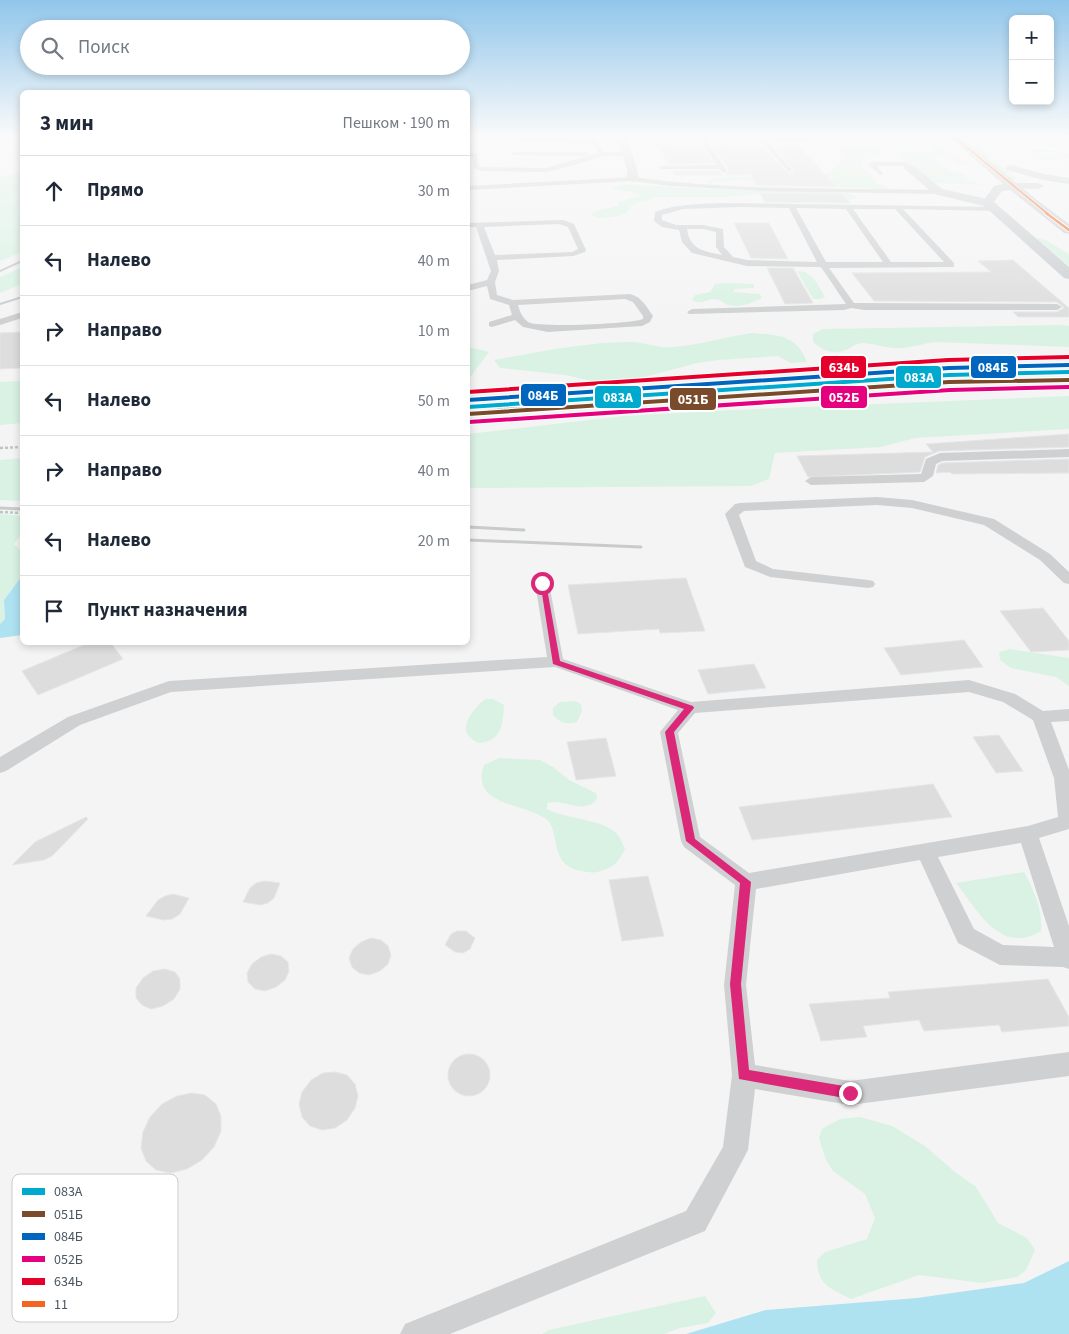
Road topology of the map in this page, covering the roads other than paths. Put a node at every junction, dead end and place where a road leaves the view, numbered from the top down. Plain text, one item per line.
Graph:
1 (962, 198) edge
2 (994, 198) edge
3 (1028, 198) edge
4 (790, 206) junction
5 (991, 206) junction
6 (848, 207) junction
7 (897, 208) junction
8 (1007, 218) junction
9 (470, 225) edge
10 (479, 225) junction
11 (677, 227) junction
12 (1069, 230) edge
13 (1025, 238) junction
14 (492, 258) junction
15 (730, 259) junction
16 (823, 265) junction
17 (889, 265) junction
18 (1069, 275) edge
19 (491, 282) junction
20 (470, 287) edge
21 (512, 303) junction
22 (851, 305) junction
23 (1057, 307) dead end
24 (692, 312) dead end
25 (20, 316) edge
26 (517, 316) junction
27 (0, 322) edge
28 (492, 324) dead end
29 (1069, 453) edge
30 (811, 481) dead end
31 (1069, 580) edge
32 (542, 583) dead end
33 (868, 584) dead end
34 (556, 662) junction
35 (690, 708) junction
36 (1069, 715) edge
37 (1040, 717) junction
38 (0, 766) edge
39 (1028, 834) junction
40 (925, 850) junction
41 (746, 882) junction
42 (1069, 958) edge
43 (1069, 1064) edge
44 (744, 1075) junction
45 (415, 1334) edge

1 - 5 street
2 - 5 main road
3 - 12 main road
4 - 6 lane
4 - 11 lane
4 - 16 lane
5 - 7 lane
5 - 8 main road
6 - 7 lane
6 - 17 lane
7 - 17 lane
8 - 13 main road
8 - 13 main road
9 - 10 lane
10 - 14 lane
10 - 14 lane
11 - 15 lane
11 - 15 lane
13 - 18 main road
14 - 19 lane
15 - 16 lane
16 - 17 lane
16 - 22 lane
19 - 20 lane
19 - 21 lane
21 - 26 lane
21 - 26 lane
22 - 23 lane
22 - 24 lane
25 - 27 lane
26 - 28 lane
29 - 30 lane
31 - 33 lane
32 - 34 lane
34 - 35 lane
34 - 38 lane
35 - 37 lane
35 - 41 lane
36 - 37 lane
37 - 39 lane
39 - 40 lane
39 - 42 lane
40 - 41 lane
40 - 42 lane
41 - 44 lane
43 - 44 lane
44 - 45 lane

